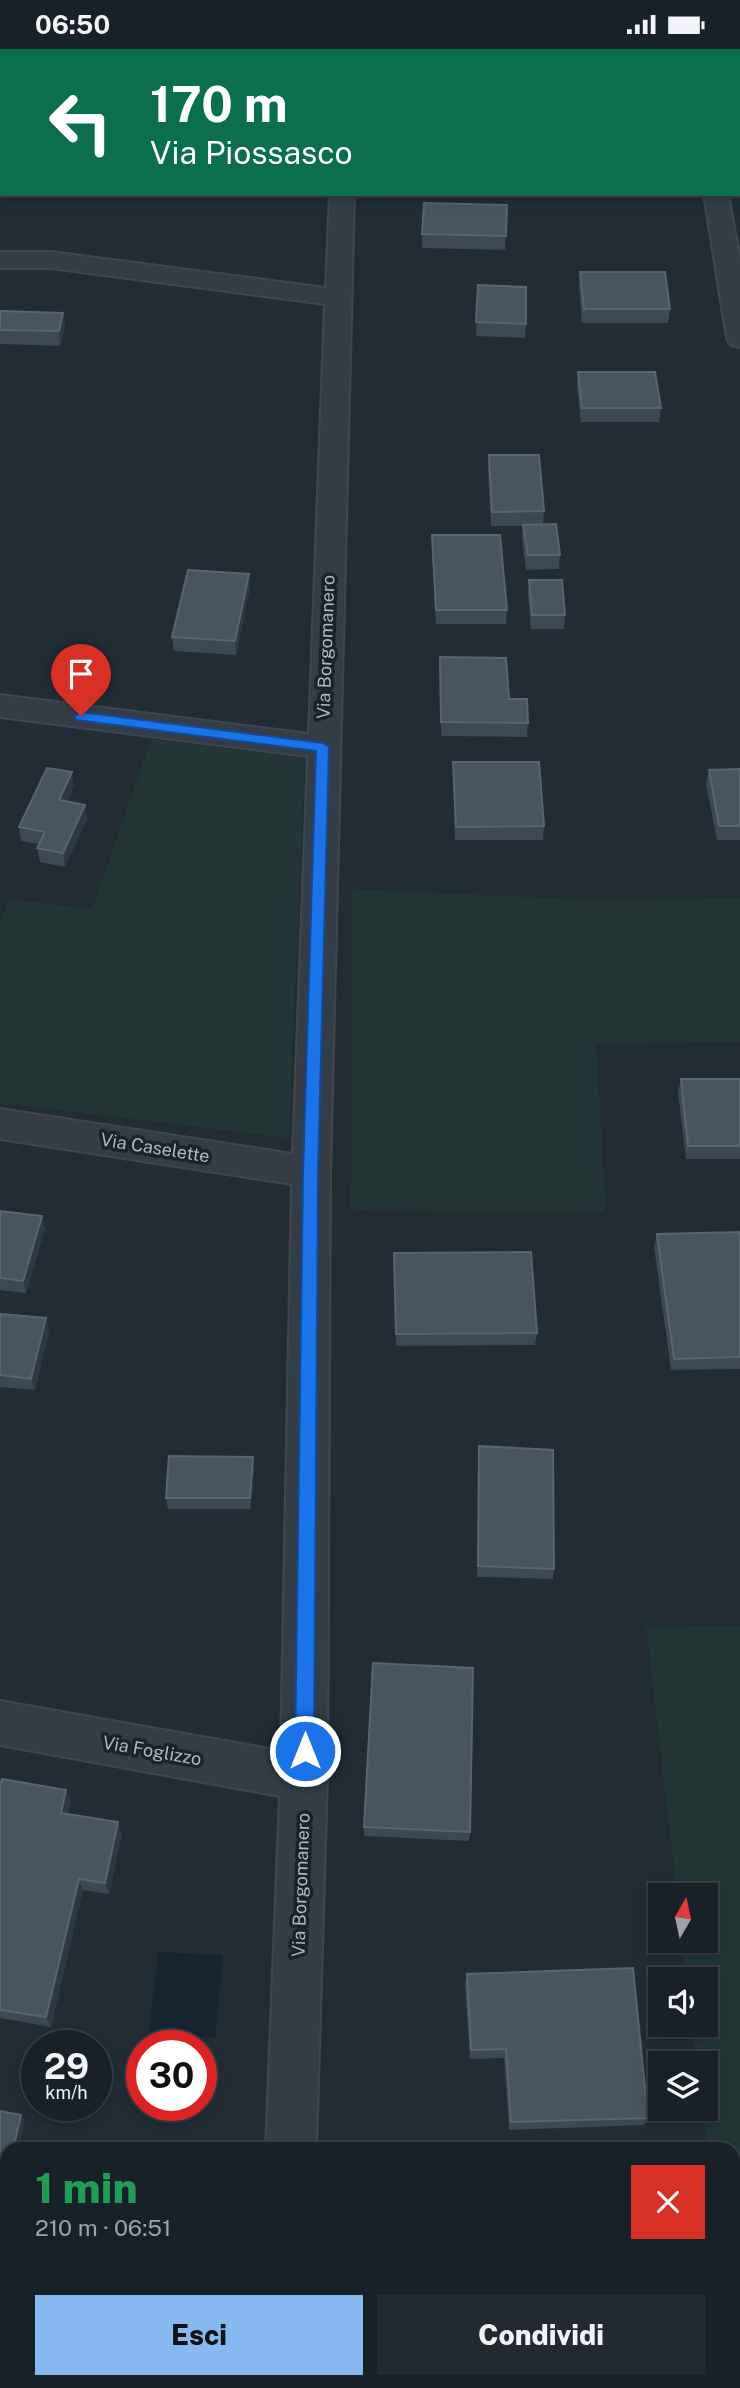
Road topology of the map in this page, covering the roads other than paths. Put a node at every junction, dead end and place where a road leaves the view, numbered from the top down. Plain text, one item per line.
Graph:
1 (342, 196) edge
2 (716, 196) edge
3 (0, 260) edge
4 (28, 262) junction
5 (0, 282) edge
6 (339, 298) junction
7 (738, 312) edge
8 (740, 339) edge
9 (0, 706) edge
10 (323, 747) junction
11 (0, 1124) edge
12 (311, 1172) junction
13 (0, 1723) edge
14 (304, 1778) junction
15 (291, 2142) edge

1 - 6 street, Via Borgomanero
2 - 7 street
3 - 4 street
4 - 5 street
4 - 6 street
6 - 10 street, Via Borgomanero
7 - 8 street
9 - 10 street
10 - 12 street, Via Borgomanero
11 - 12 street, Via Caselette
12 - 14 street, Via Borgomanero
13 - 14 street, Via Foglizzo
14 - 15 street, Via Borgomanero

